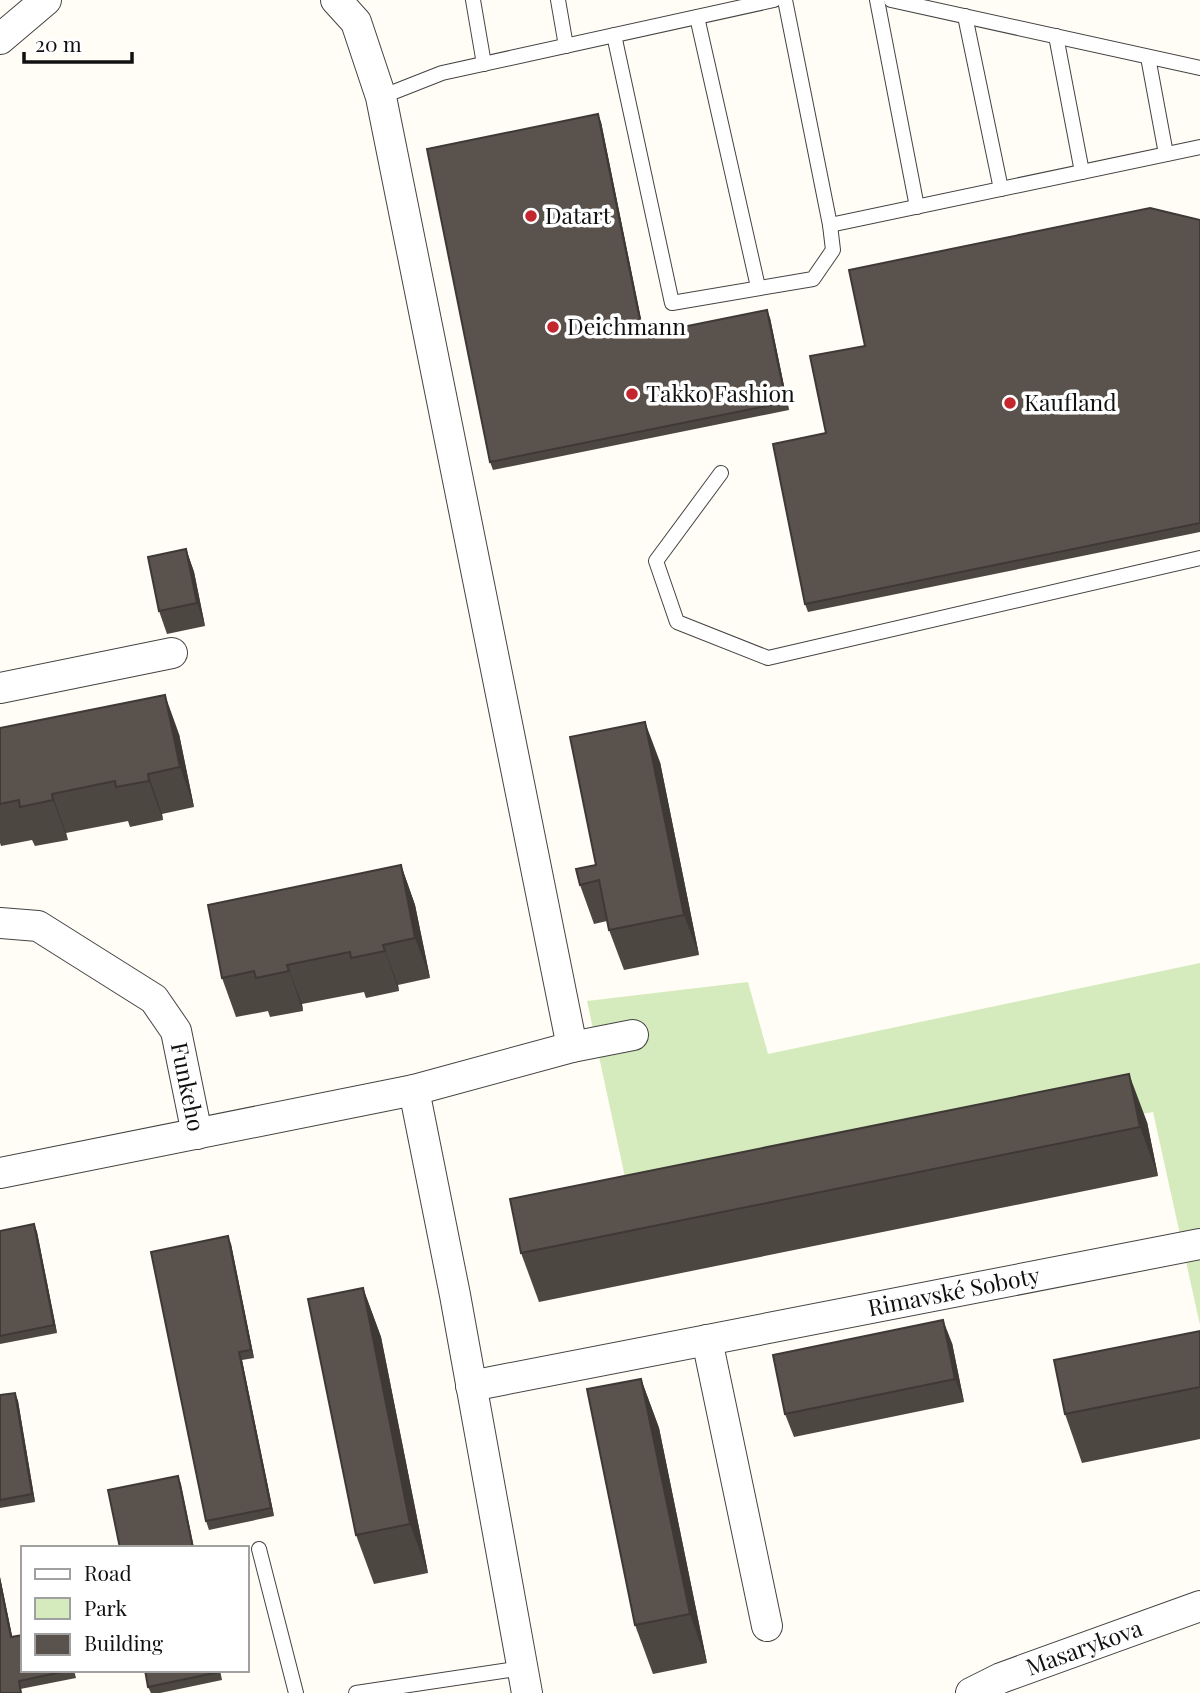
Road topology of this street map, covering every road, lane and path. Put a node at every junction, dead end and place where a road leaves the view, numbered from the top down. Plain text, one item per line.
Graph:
1 (46, 0) edge
2 (336, 0) edge
3 (473, 0) edge
4 (558, 0) edge
5 (774, 0) edge
6 (785, 0) edge
7 (877, 0) edge
8 (891, 0) edge
9 (965, 16) junction
10 (697, 17) junction
11 (614, 35) junction
12 (1056, 36) junction
13 (0, 39) edge
14 (566, 46) junction
15 (1148, 57) junction
16 (484, 64) junction
17 (1200, 68) edge
18 (381, 97) junction
19 (1200, 147) edge
20 (1167, 154) junction
21 (1082, 172) junction
22 (1001, 189) junction
23 (918, 207) junction
24 (830, 225) junction
25 (758, 287) junction
26 (721, 473) dead end
27 (1200, 558) edge
28 (172, 653) dead end
29 (0, 688) edge
30 (0, 923) edge
31 (633, 1035) dead end
32 (572, 1047) junction
33 (414, 1090) junction
34 (197, 1134) junction
35 (0, 1173) edge
36 (1200, 1244) edge
37 (708, 1340) junction
38 (471, 1386) junction
39 (258, 1549) dead end
40 (1200, 1606) edge
41 (767, 1626) dead end
42 (524, 1681) edge
43 (296, 1693) edge
44 (356, 1693) edge
45 (971, 1693) edge

1 - 13 street
2 - 18 street
3 - 16 lane
4 - 14 lane
5 - 10 lane
6 - 24 lane
7 - 23 lane
8 - 9 lane
9 - 12 lane
9 - 22 lane
10 - 11 lane
10 - 25 lane
11 - 14 lane
11 - 25 lane
12 - 15 lane
12 - 21 lane
14 - 16 lane
15 - 17 lane
15 - 20 lane
16 - 18 lane
18 - 32 street
19 - 20 lane
20 - 21 lane
21 - 22 lane
22 - 23 lane
23 - 24 lane
24 - 25 lane
26 - 27 lane
28 - 29 street
30 - 34 street, Funkeho
31 - 32 street, Funkeho
32 - 33 street, Funkeho
33 - 34 street, Funkeho
33 - 38 street
34 - 35 street
36 - 37 street, Rimavské Soboty
37 - 38 street, Rimavské Soboty
37 - 41 street
38 - 42 street
39 - 43 lane
40 - 45 street, Masarykova
42 - 44 lane

